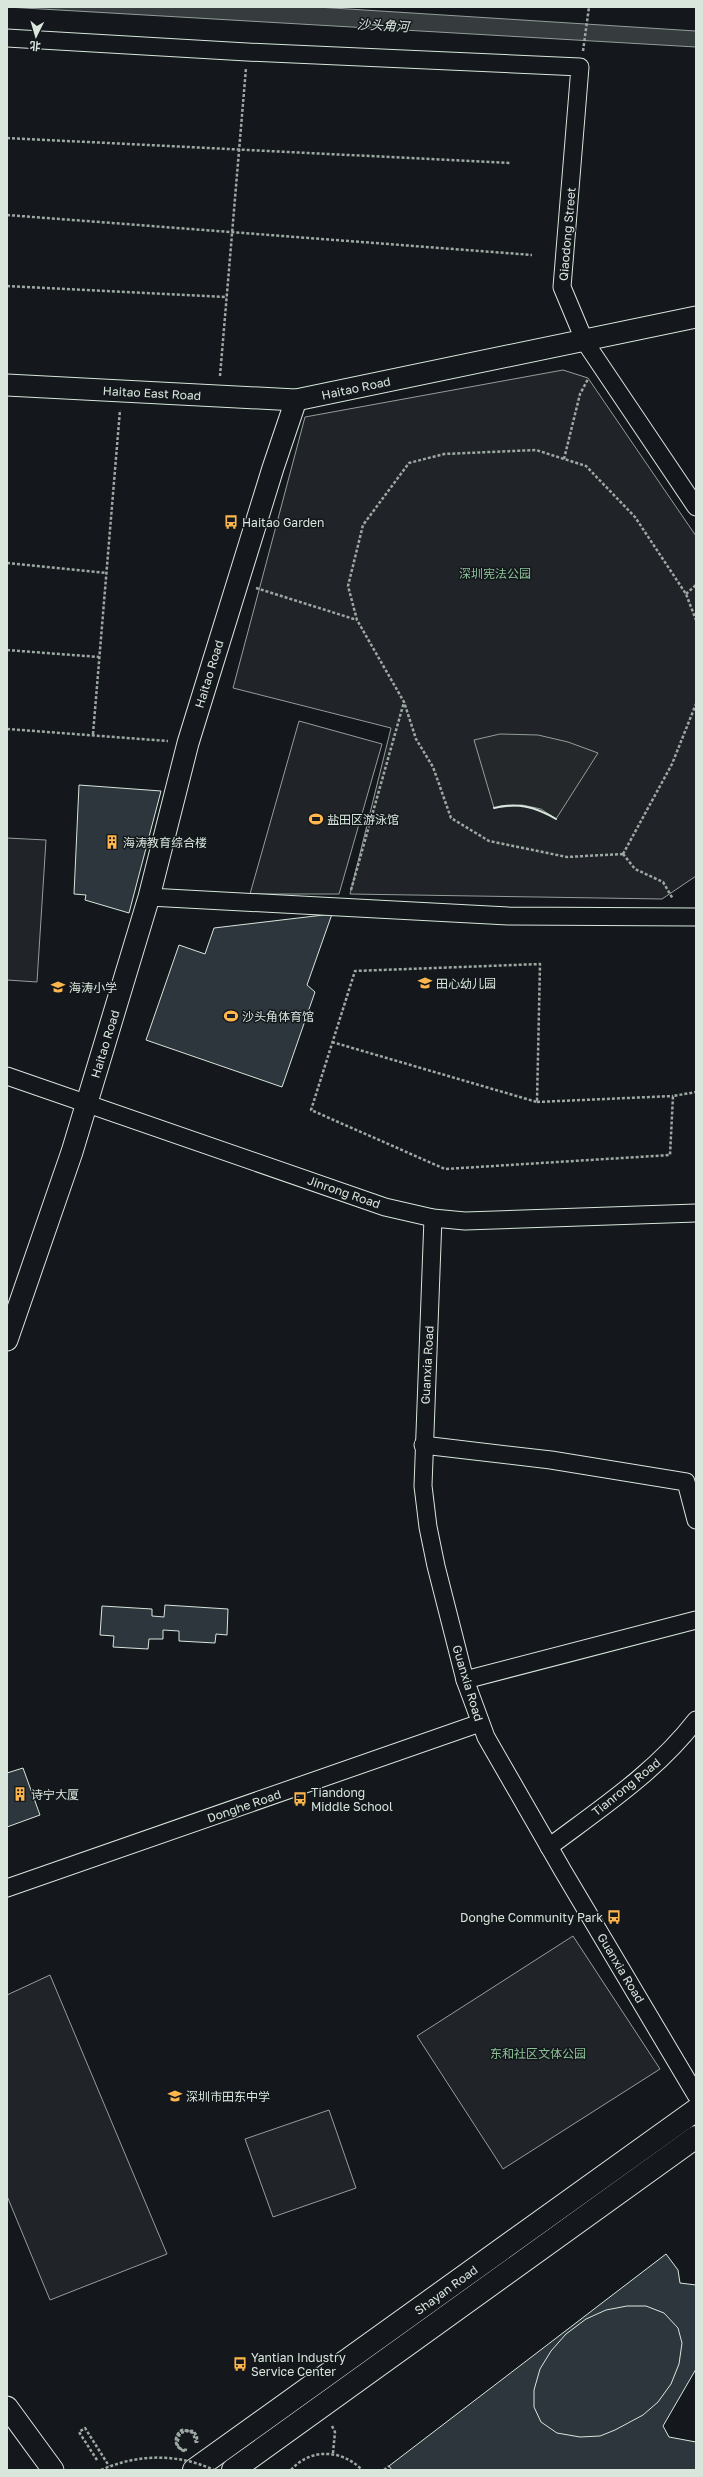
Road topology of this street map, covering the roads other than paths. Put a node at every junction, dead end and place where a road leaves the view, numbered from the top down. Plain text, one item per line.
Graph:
1 (7, 38) edge
2 (696, 318) edge
3 (585, 342) junction
4 (7, 385) edge
5 (296, 400) junction
6 (696, 507) edge
7 (149, 897) junction
8 (690, 917) edge
9 (7, 1076) edge
10 (87, 1104) junction
11 (696, 1213) edge
12 (433, 1218) junction
13 (7, 1340) edge
14 (423, 1445) junction
15 (696, 1520) edge
16 (696, 1620) edge
17 (465, 1680) junction
18 (696, 1720) edge
19 (480, 1723) junction
20 (549, 1847) junction
21 (7, 1888) edge
22 (696, 2094) edge
23 (696, 2110) edge
24 (696, 2137) edge
25 (7, 2407) edge
26 (192, 2451) edge
27 (53, 2470) edge
28 (233, 2470) edge

1 - 3 street, Qiaodong Street
2 - 3 street, Haitao Road
3 - 5 street, Haitao Road
3 - 6 street, Qiaodong Street
4 - 5 street, Haitao East Road
5 - 7 street, Haitao Road
7 - 8 street
7 - 10 street, Haitao Road
9 - 10 street, Jinrong Road
10 - 12 street, Jinrong Road
10 - 13 street, Haitao Road
11 - 12 street, Jinrong Road
12 - 14 street, Guanxia Road
14 - 15 street
14 - 17 street, Guanxia Road
16 - 17 street
17 - 19 street, Guanxia Road
18 - 20 street, Tianrong Road
19 - 20 street, Guanxia Road
19 - 21 street, Donghe Road
20 - 22 street, Guanxia Road
23 - 26 main road, Shayan Road
24 - 28 main road, Shayan Road
25 - 27 street

